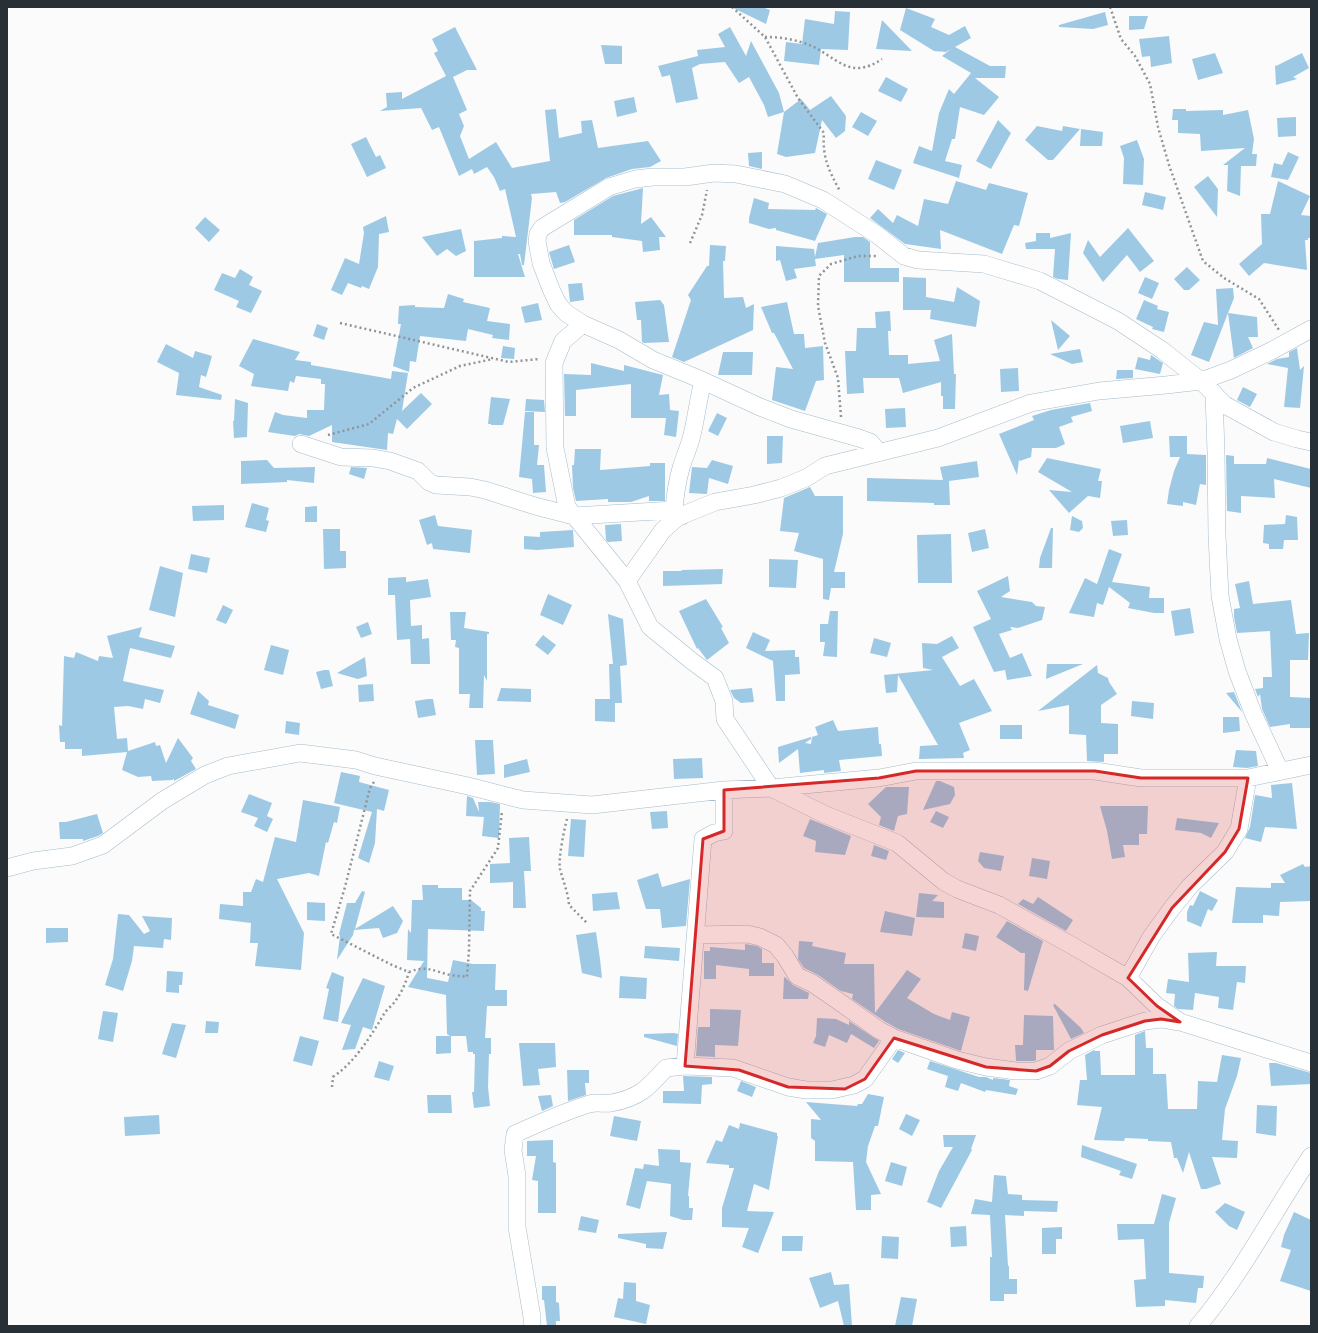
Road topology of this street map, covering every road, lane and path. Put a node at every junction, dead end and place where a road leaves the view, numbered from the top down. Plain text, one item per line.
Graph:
1 (732, 7) edge
2 (1110, 7) edge
3 (765, 37) junction
4 (882, 59) dead end
5 (707, 173) junction
6 (840, 191) dead end
7 (690, 243) dead end
8 (904, 256) junction
9 (340, 323) dead end
10 (583, 324) junction
11 (1311, 329) edge
12 (1287, 342) junction
13 (545, 358) dead end
14 (495, 359) junction
15 (703, 381) junction
16 (1201, 381) junction
17 (1214, 393) junction
18 (841, 433) junction
19 (327, 435) dead end
20 (1311, 442) edge
21 (301, 444) dead end
22 (879, 452) junction
23 (678, 513) junction
24 (574, 516) junction
25 (627, 580) junction
26 (1311, 766) edge
27 (394, 770) junction
28 (1280, 771) junction
29 (1248, 778) junction
30 (771, 788) junction
31 (724, 790) junction
32 (504, 795) junction
33 (571, 804) junction
34 (7, 868) edge
35 (588, 924) dead end
36 (695, 935) junction
37 (409, 972) junction
38 (1128, 978) junction
39 (1180, 1022) junction
40 (894, 1038) junction
41 (1311, 1063) edge
42 (685, 1066) junction
43 (332, 1087) dead end
44 (1311, 1156) edge
45 (532, 1326) edge
46 (1198, 1326) edge

1 - 3 path
2 - 12 path
3 - 4 path
3 - 6 path
5 - 7 path
5 - 8 street
5 - 10 street
8 - 16 street
8 - 18 path
9 - 14 path
10 - 15 street
10 - 24 street
11 - 12 street
12 - 16 street
13 - 14 path
14 - 19 path
15 - 18 street
15 - 23 street
16 - 17 street
16 - 22 street
17 - 20 street
17 - 28 street
18 - 22 street
21 - 24 street
22 - 23 street
23 - 24 street
23 - 25 street
24 - 25 street
25 - 30 street
26 - 28 street
27 - 32 street
27 - 34 street
27 - 37 path
28 - 29 street
29 - 30 street
29 - 38 street
30 - 31 street
30 - 38 street
31 - 33 street
31 - 36 street
32 - 33 street
32 - 37 path
33 - 35 path
36 - 40 street
36 - 42 street
37 - 43 path
38 - 39 street
39 - 40 street
39 - 41 street
40 - 42 street
42 - 45 street
44 - 46 street

